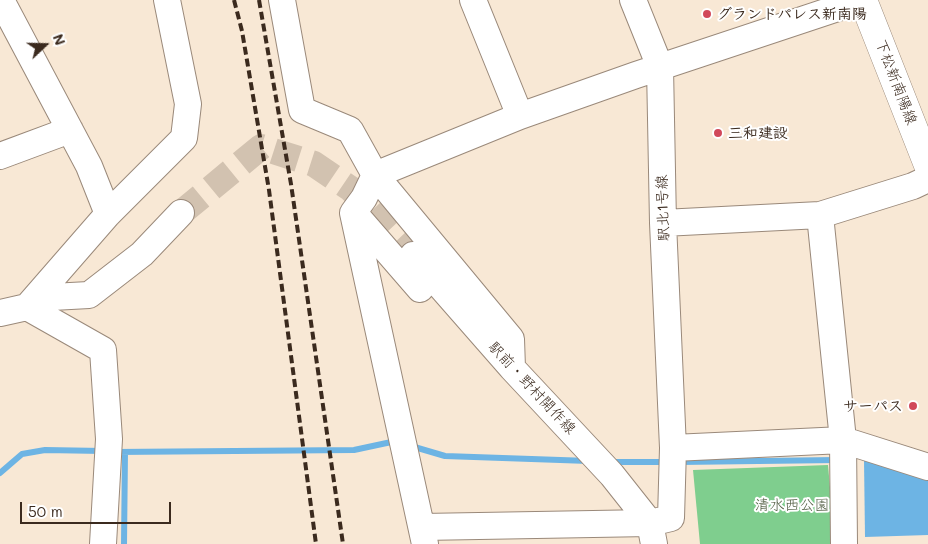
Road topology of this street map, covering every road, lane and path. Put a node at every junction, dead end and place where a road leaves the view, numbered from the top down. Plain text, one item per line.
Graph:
1 (1, 0) edge
2 (167, 0) edge
3 (282, 0) edge
4 (473, 0) edge
5 (633, 0) edge
6 (862, 0) edge
7 (660, 67) junction
8 (520, 116) junction
9 (70, 130) junction
10 (0, 156) edge
11 (928, 165) edge
12 (375, 175) junction
13 (928, 179) edge
14 (181, 213) tunnel mouth
15 (353, 213) junction
16 (108, 214) junction
17 (820, 215) junction
18 (663, 223) junction
19 (413, 255) tunnel mouth
20 (27, 307) junction
21 (0, 313) edge
22 (512, 368) junction
23 (843, 440) junction
24 (673, 448) junction
25 (928, 467) edge
26 (652, 533) edge
27 (424, 535) edge
28 (103, 544) edge
29 (844, 544) edge

1 - 9 street
2 - 16 street
3 - 12 street
4 - 8 street
5 - 7 street
6 - 7 street
6 - 11 main road, 下松新南陽線
7 - 8 street
7 - 18 street, 駅北1号線
8 - 12 street
9 - 10 street
9 - 16 street
12 - 15 street
12 - 22 street
13 - 17 street
14 - 20 street
15 - 22 street
15 - 27 street
16 - 20 street
17 - 18 street
17 - 23 street
18 - 24 street, 駅北1号線
19 - 22 street, 駅前・野村開作線
20 - 21 street
20 - 28 street
22 - 26 street, 駅前・野村開作線
23 - 24 street
23 - 25 street
23 - 29 street
24 - 26 street, 駅北1号線
26 - 27 street

